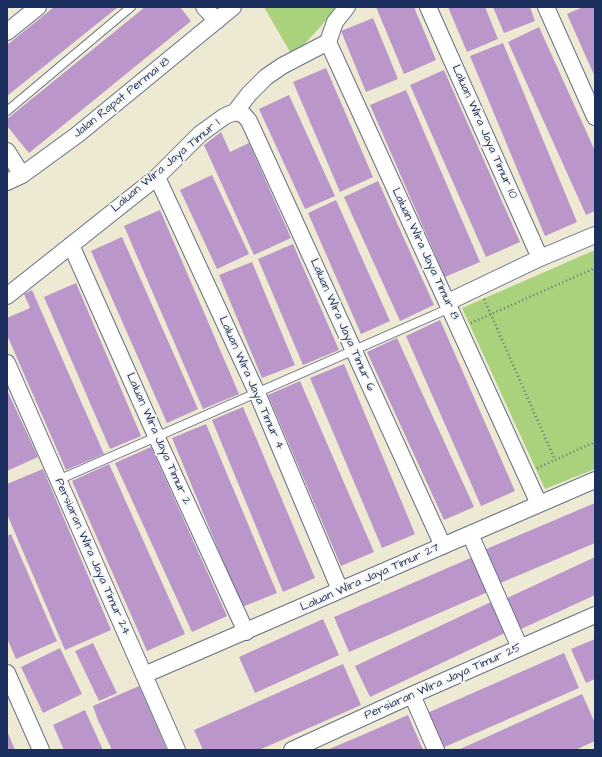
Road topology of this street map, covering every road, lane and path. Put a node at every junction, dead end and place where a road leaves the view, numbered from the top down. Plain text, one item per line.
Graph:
1 (131, 7) edge
2 (204, 7) edge
3 (233, 7) edge
4 (347, 7) edge
5 (428, 7) edge
6 (546, 7) edge
7 (35, 8) edge
8 (217, 21) junction
9 (7, 32) edge
10 (328, 42) junction
11 (7, 111) edge
12 (235, 112) junction
13 (595, 117) edge
14 (7, 151) edge
15 (22, 175) junction
16 (157, 177) junction
17 (7, 182) edge
18 (595, 235) edge
19 (71, 245) junction
20 (540, 258) junction
21 (595, 268) edge
22 (479, 288) junction
23 (7, 296) edge
24 (449, 305) junction
25 (490, 314) junction
26 (459, 328) junction
27 (353, 350) junction
28 (7, 363) edge
29 (257, 393) junction
30 (157, 438) junction
31 (595, 442) edge
32 (555, 460) junction
33 (525, 473) junction
34 (58, 480) junction
35 (595, 480) edge
36 (539, 504) junction
37 (470, 534) junction
38 (443, 546) junction
39 (340, 590) junction
40 (595, 615) edge
41 (246, 632) junction
42 (520, 648) junction
43 (7, 673) edge
44 (144, 675) junction
45 (412, 695) junction
46 (41, 750) edge
47 (177, 750) edge
48 (292, 750) edge
49 (436, 750) edge

1 - 11 lane
2 - 8 street
3 - 8 street, Jalan Rapat Permai 18
4 - 10 street
5 - 20 street, Laluan Wira Jaya Timur 10
6 - 13 street
7 - 9 street
8 - 15 street, Jalan Rapat Permai 18
10 - 12 street, Laluan Wira Jaya Timur 1
10 - 24 street, Laluan Wira Jaya Timur 8
12 - 16 street, Laluan Wira Jaya Timur 1
12 - 27 street, Laluan Wira Jaya Timur 6
14 - 15 street
15 - 17 street, Jalan Rapat Permai 18
16 - 19 street, Laluan Wira Jaya Timur 1
16 - 29 street, Laluan Wira Jaya Timur 4
18 - 20 street
19 - 23 street, Laluan Wira Jaya Timur 1
19 - 30 street, Laluan Wira Jaya Timur 2
20 - 22 street
21 - 25 path
22 - 24 street
22 - 25 path
24 - 26 street, Laluan Wira Jaya Timur 8
24 - 27 lane
25 - 26 path
25 - 32 path
26 - 33 street, Laluan Wira Jaya Timur 8
27 - 29 lane
27 - 38 street, Laluan Wira Jaya Timur 6
28 - 34 street, Persiaran Wira Jaya Timur 24
29 - 30 lane
29 - 39 street, Laluan Wira Jaya Timur 4
30 - 34 lane
30 - 41 street, Laluan Wira Jaya Timur 2
31 - 32 path
32 - 33 path
33 - 36 street, Laluan Wira Jaya Timur 8
34 - 44 street, Persiaran Wira Jaya Timur 24
35 - 36 street, Laluan Wira Jaya Timur 27
36 - 37 street, Laluan Wira Jaya Timur 27
37 - 38 street, Laluan Wira Jaya Timur 27
37 - 42 street
38 - 39 street, Laluan Wira Jaya Timur 27
39 - 41 street, Laluan Wira Jaya Timur 27
40 - 42 street, Persiaran Wira Jaya Timur 25
41 - 44 street, Laluan Wira Jaya Timur 27
42 - 45 street, Persiaran Wira Jaya Timur 25
43 - 46 street
44 - 47 street, Persiaran Wira Jaya Timur 24
45 - 48 street, Persiaran Wira Jaya Timur 25
45 - 49 street

